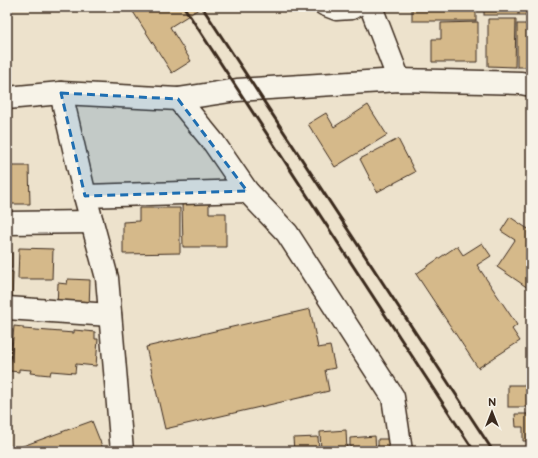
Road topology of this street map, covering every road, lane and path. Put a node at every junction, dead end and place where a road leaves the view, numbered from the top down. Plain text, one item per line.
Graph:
1 (323, 7) edge
2 (359, 7) edge
3 (371, 7) edge
4 (399, 80) junction
5 (531, 85) edge
6 (61, 93) junction
7 (7, 98) edge
8 (178, 99) junction
9 (247, 191) junction
10 (85, 196) junction
11 (92, 222) junction
12 (7, 223) edge
13 (7, 308) edge
14 (110, 316) junction
15 (122, 451) edge
16 (401, 451) edge

1 - 2 lane
3 - 4 street
4 - 5 street
4 - 8 street
6 - 7 street
6 - 8 street
6 - 10 street
8 - 9 street
9 - 10 street
9 - 16 street
10 - 11 street
11 - 12 street
11 - 14 street
13 - 14 street
14 - 15 street

